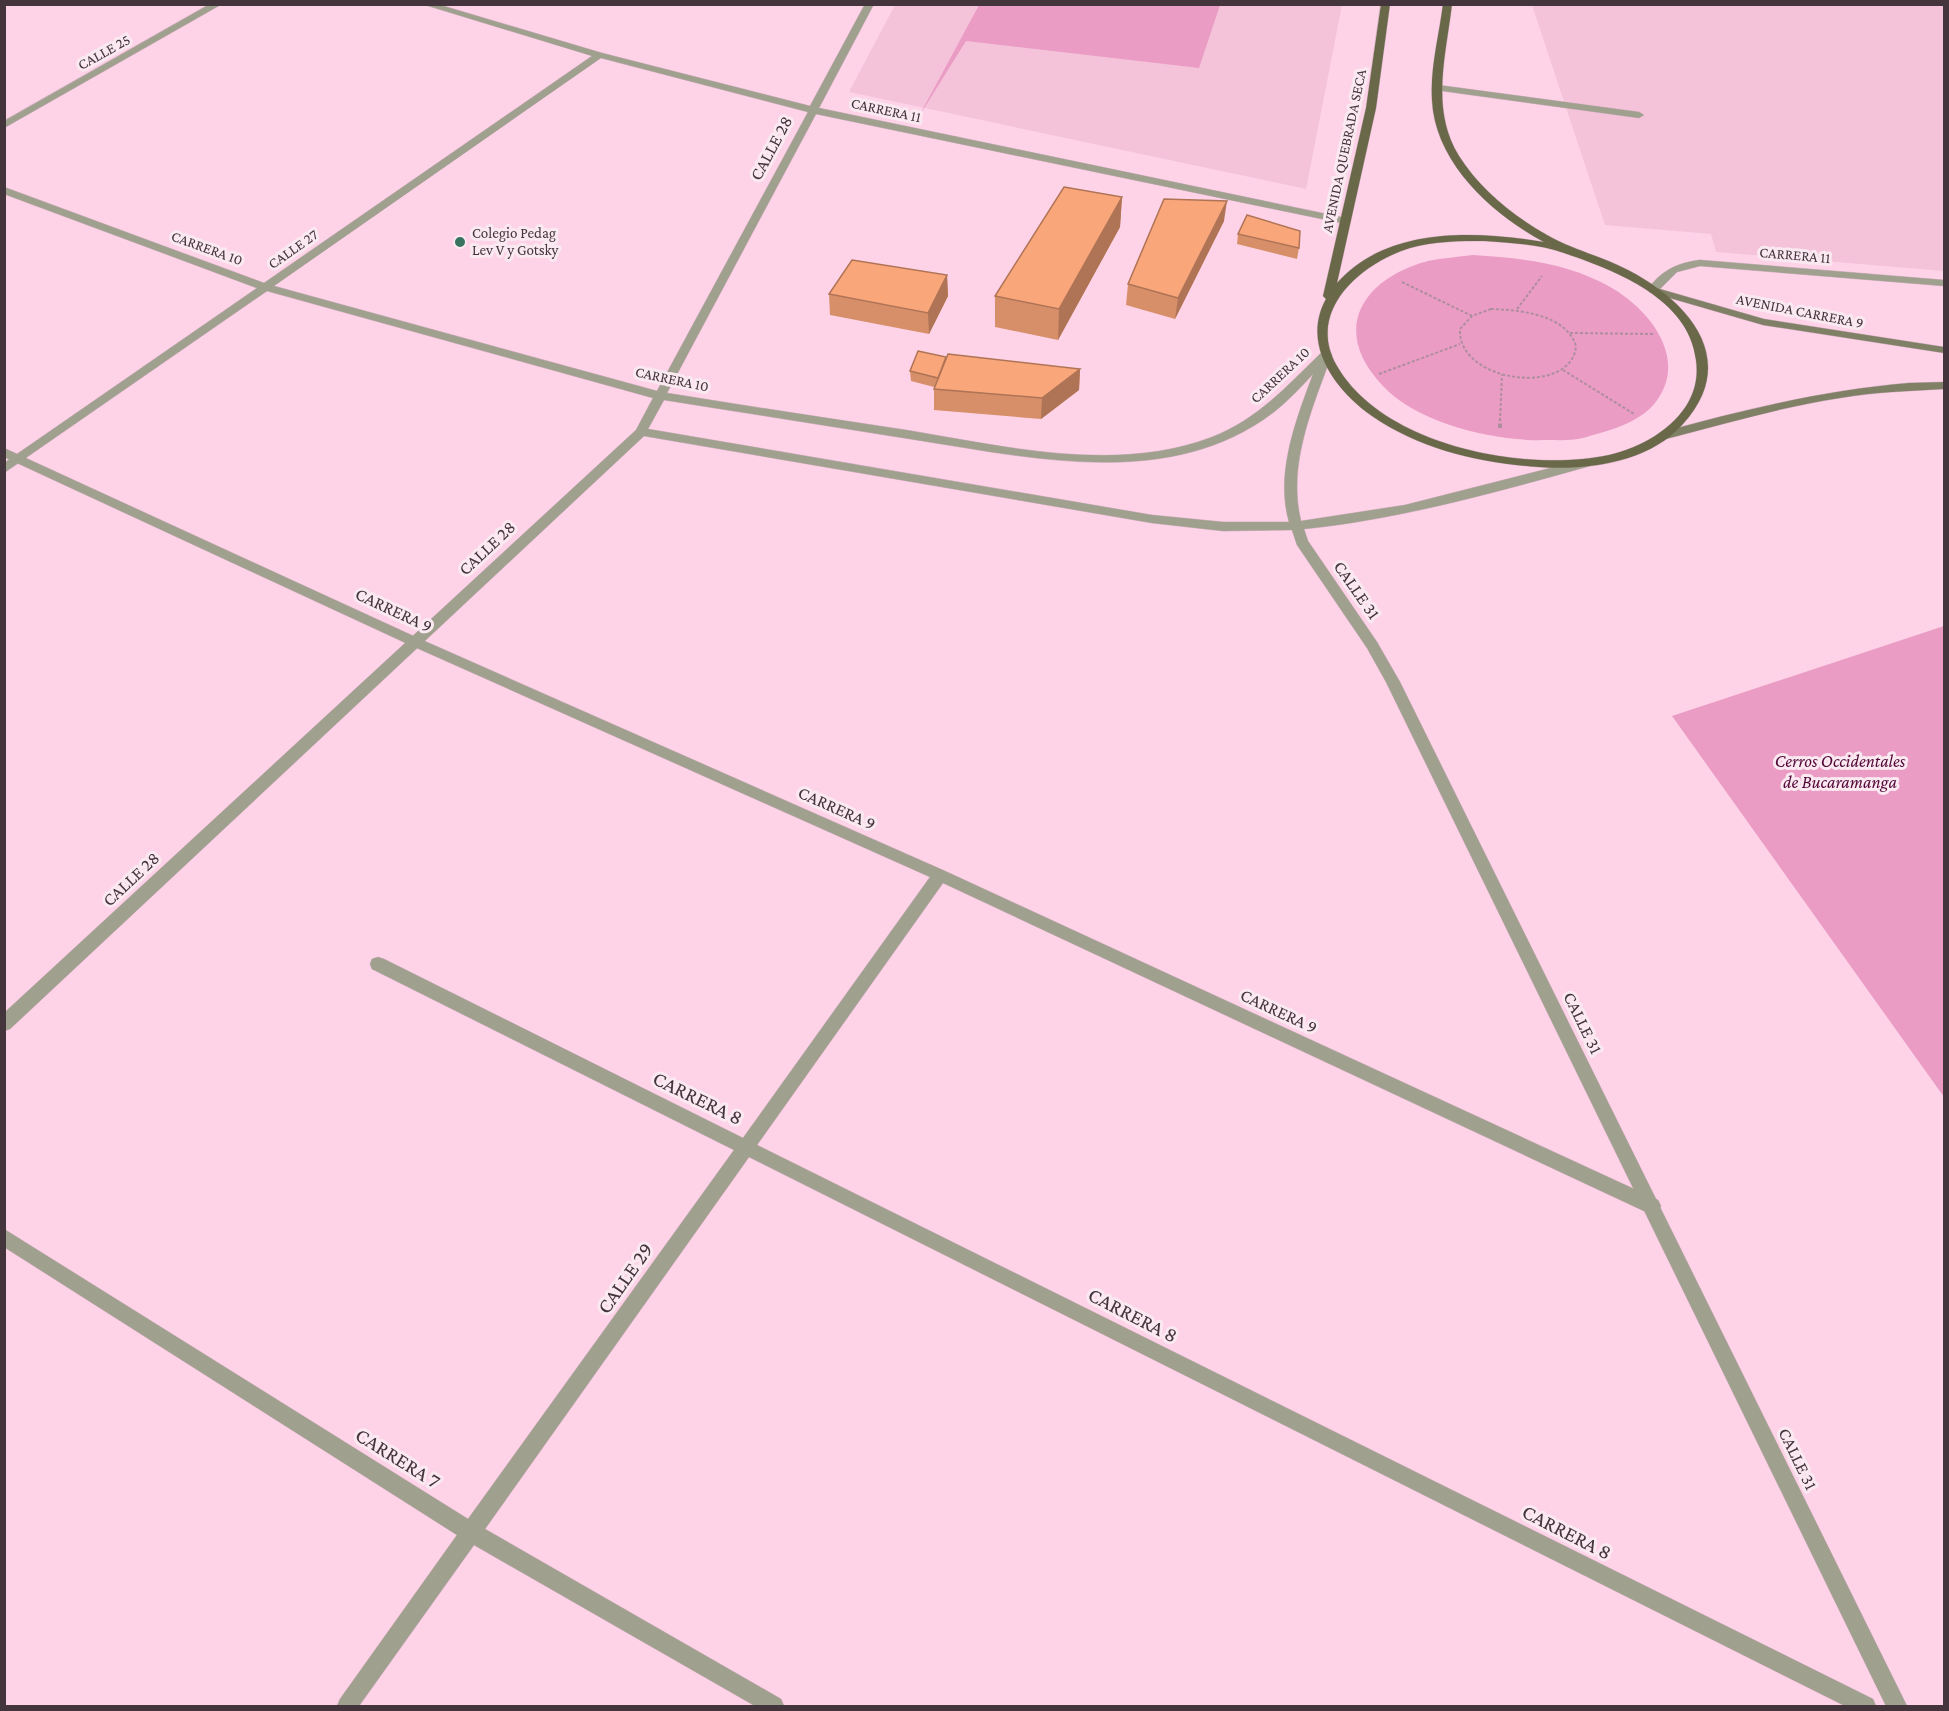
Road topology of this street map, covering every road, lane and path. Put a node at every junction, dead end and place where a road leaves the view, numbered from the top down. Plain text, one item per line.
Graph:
1 (218, 4) edge
2 (426, 4) edge
3 (870, 4) edge
4 (1386, 4) edge
5 (1448, 4) edge
6 (599, 55) junction
7 (1438, 88) junction
8 (813, 110) junction
9 (1639, 115) dead end
10 (4, 125) edge
11 (4, 190) edge
12 (1346, 220) junction
13 (1564, 249) junction
14 (1364, 264) junction
15 (1944, 283) edge
16 (265, 287) junction
17 (1653, 290) junction
18 (1327, 302) junction
19 (1472, 316) junction
20 (1570, 333) junction
21 (1694, 334) junction
22 (1460, 344) junction
23 (1944, 350) edge
24 (1326, 354) junction
25 (1563, 370) junction
26 (1502, 375) junction
27 (1345, 386) junction
28 (1944, 386) edge
29 (660, 396) junction
30 (641, 432) junction
31 (1666, 435) junction
32 (4, 452) edge
33 (19, 458) junction
34 (1498, 460) junction
35 (1587, 462) junction
36 (4, 469) edge
37 (1294, 525) junction
38 (415, 642) junction
39 (940, 875) junction
40 (378, 964) dead end
41 (4, 1024) edge
42 (746, 1147) junction
43 (1652, 1206) junction
44 (4, 1237) edge
45 (472, 1533) junction
46 (347, 1707) edge
47 (774, 1707) edge
48 (1866, 1707) edge
49 (1898, 1707) edge

1 - 10 street, CALLE 25
2 - 6 street, CARRERA 11
3 - 8 street, CALLE 28
4 - 12 main road, AVENIDA QUEBRADA SECA
5 - 7 main road
6 - 8 street, CARRERA 11
6 - 16 street, CALLE 27
7 - 9 street
7 - 13 main road
8 - 12 street, CARRERA 11
8 - 29 street, CALLE 28
11 - 16 street, CARRERA 10
12 - 18 main road, AVENIDA QUEBRADA SECA
13 - 14 main road
13 - 17 main road
14 - 18 main road
14 - 19 path
15 - 17 street, CARRERA 11
16 - 29 street, CARRERA 10
16 - 33 street, CALLE 27
17 - 21 main road
17 - 23 main road, AVENIDA CARRERA 9
18 - 24 main road, AVENIDA QUEBRADA SECA
19 - 20 path
19 - 22 path
20 - 21 path
20 - 25 path
21 - 31 main road
22 - 26 path
22 - 27 path
24 - 27 main road
24 - 29 street, CARRERA 10
24 - 37 street, CALLE 31
25 - 26 path
25 - 31 path
26 - 34 path
27 - 34 main road
28 - 31 main road
29 - 30 street, CALLE 28
30 - 37 street
30 - 38 street, CALLE 28
31 - 35 main road
32 - 33 street, CARRERA 9
33 - 36 street, CALLE 27
33 - 38 street, CARRERA 9
34 - 35 main road
35 - 37 street
37 - 43 street, CALLE 31
38 - 39 street, CARRERA 9
38 - 41 street, CALLE 28
39 - 42 street, CALLE 29
39 - 43 street, CARRERA 9
40 - 42 street, CARRERA 8
42 - 45 street, CALLE 29
42 - 48 street, CARRERA 8
43 - 49 street, CALLE 31
44 - 45 street, CARRERA 7
45 - 46 street, CALLE 29
45 - 47 street, CARRERA 7

